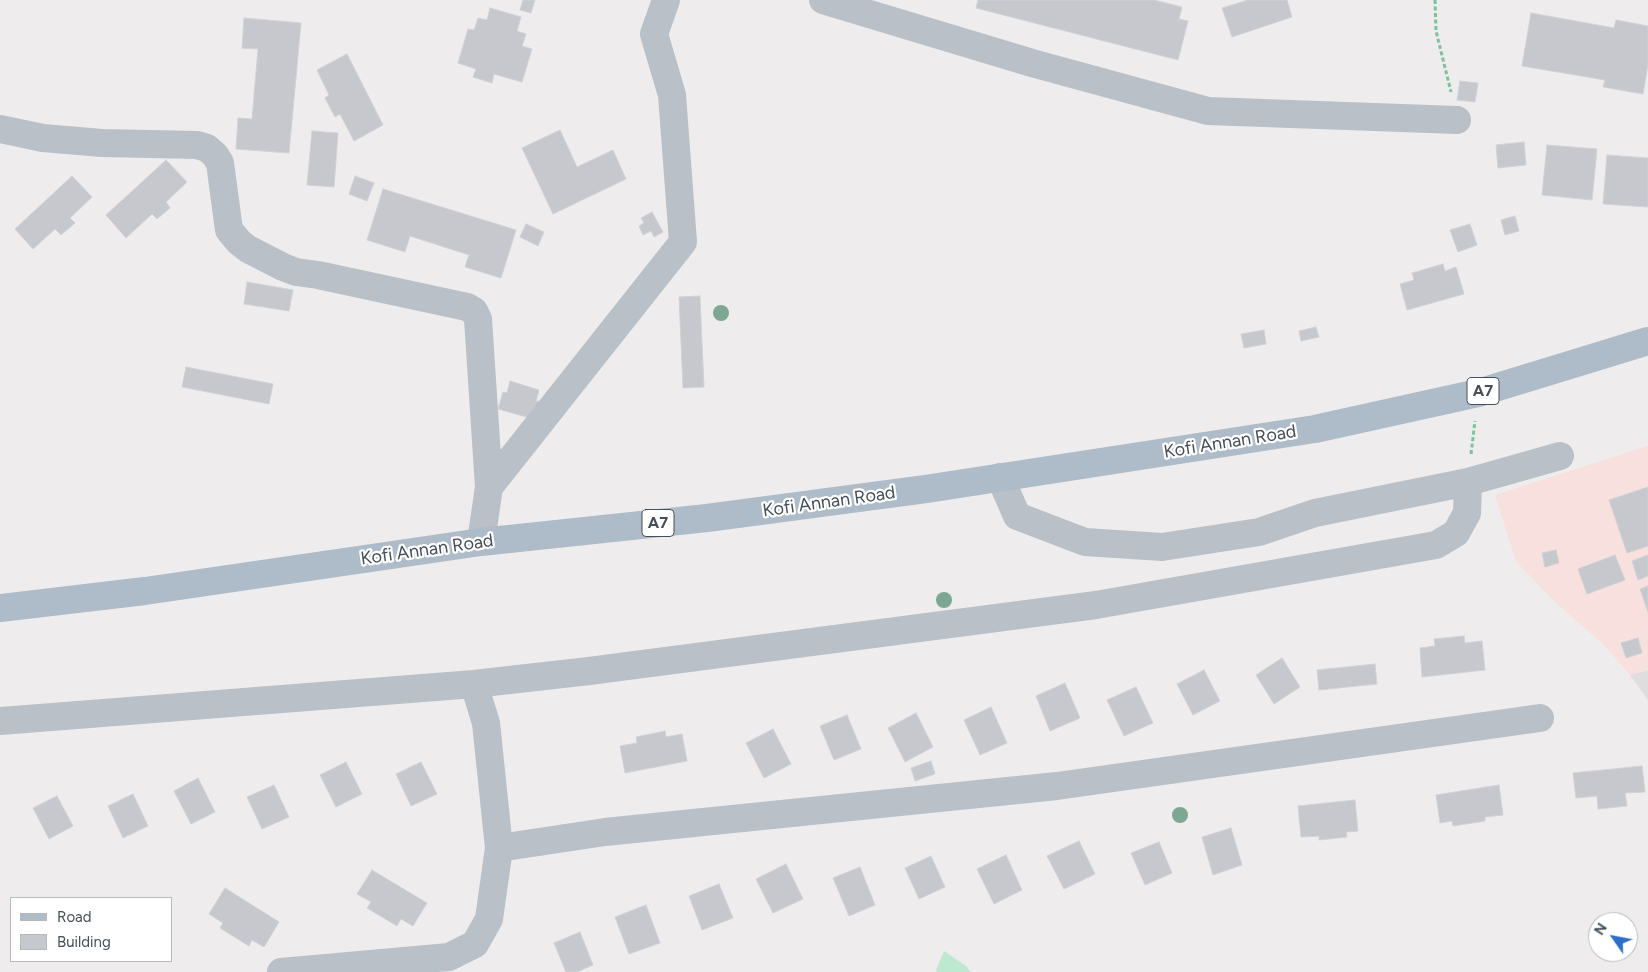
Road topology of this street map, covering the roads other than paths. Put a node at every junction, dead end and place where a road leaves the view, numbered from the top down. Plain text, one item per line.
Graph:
1 (666, 0) edge
2 (823, 0) edge
3 (1457, 120) road end
4 (0, 129) edge
5 (1648, 341) edge
6 (1560, 456) dead end
7 (1000, 477) junction
8 (1468, 482) junction
9 (489, 487) junction
10 (482, 542) junction
11 (0, 608) edge
12 (474, 684) junction
13 (1540, 718) dead end
14 (0, 721) edge
15 (499, 848) junction
16 (281, 972) edge

1 - 9 street
2 - 3 street
4 - 9 street
5 - 7 main road, Kofi Annan Road / A7
6 - 8 street
7 - 8 street
7 - 10 main road, Kofi Annan Road / A7
8 - 12 street
9 - 10 street
10 - 11 main road, Kofi Annan Road / A7
12 - 14 street
12 - 15 street
13 - 15 street
15 - 16 street

